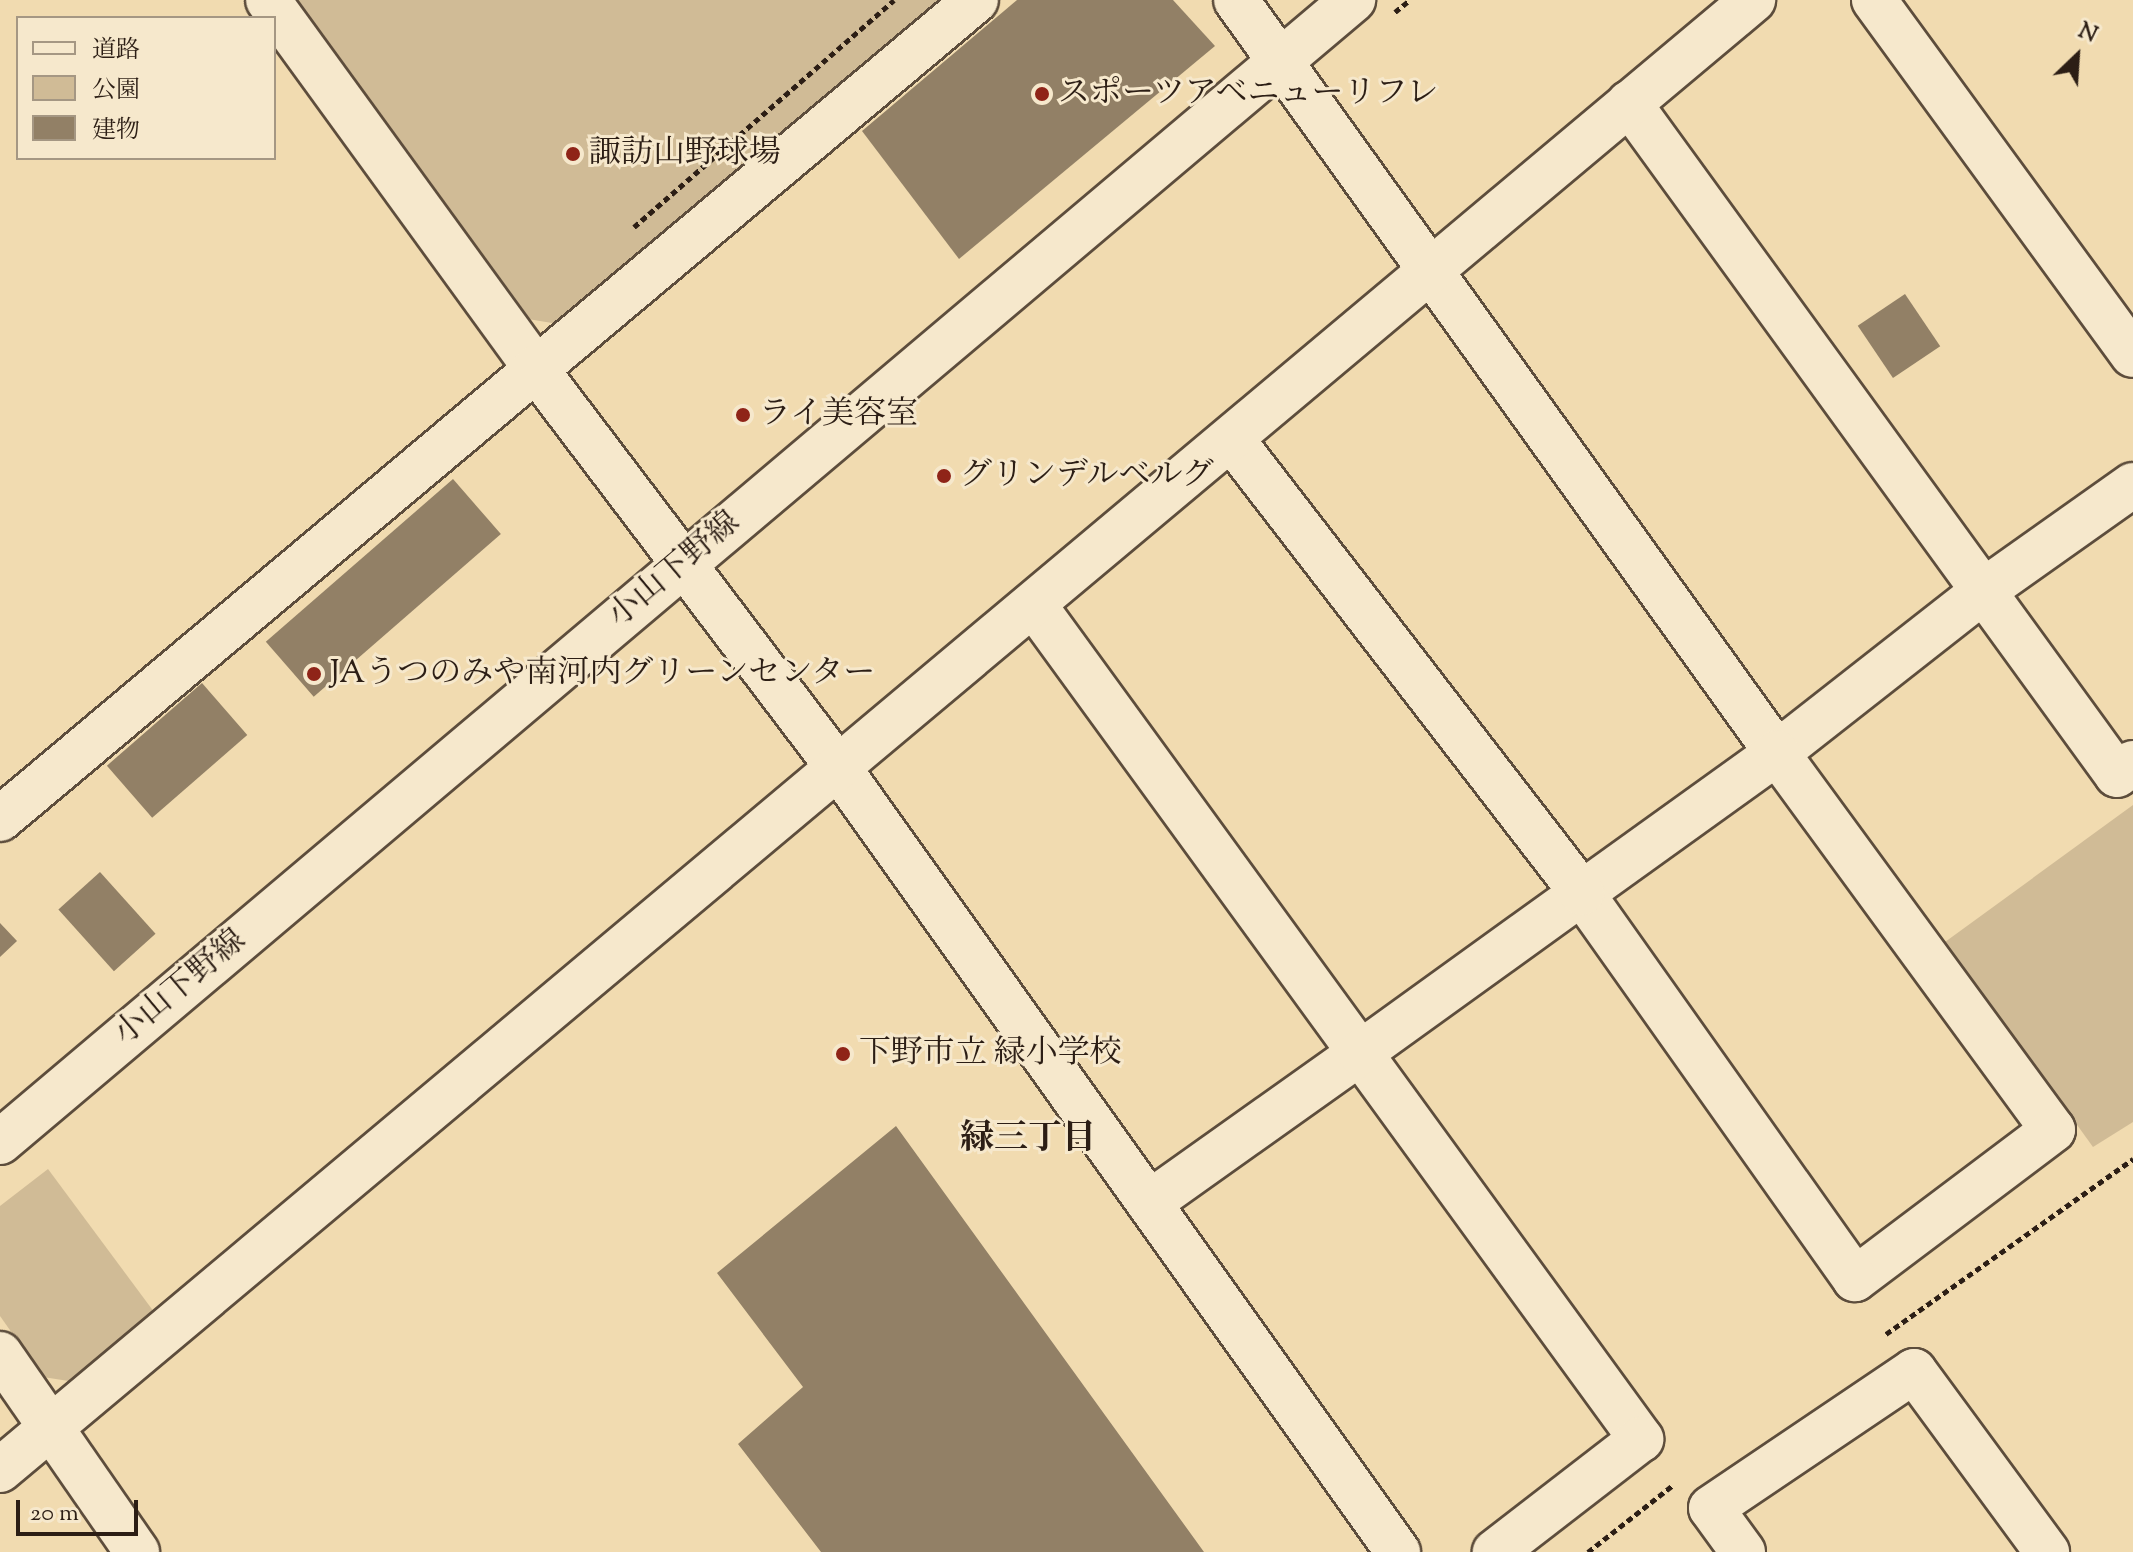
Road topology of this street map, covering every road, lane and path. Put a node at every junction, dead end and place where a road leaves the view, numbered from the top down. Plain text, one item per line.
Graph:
1 (268, 0) edge
2 (894, 0) edge
3 (976, 0) edge
4 (1236, 0) edge
5 (1353, 0) edge
6 (1753, 0) edge
7 (1874, 0) edge
8 (1281, 58) junction
9 (1629, 103) junction
10 (622, 237) dead end
11 (1432, 268) junction
12 (2133, 355) edge
13 (535, 368) junction
14 (1233, 441) junction
15 (2133, 485) edge
16 (685, 561) junction
17 (1986, 589) junction
18 (1034, 605) junction
19 (1777, 753) junction
20 (2133, 763) edge
21 (840, 770) junction
22 (0, 819) edge
23 (1582, 893) junction
24 (1360, 1053) junction
25 (0, 1142) edge
26 (2133, 1159) edge
27 (1149, 1203) junction
28 (1878, 1340) dead end
29 (0, 1354) edge
30 (48, 1429) junction
31 (0, 1470) edge
32 (1675, 1484) dead end
33 (137, 1552) edge
34 (1398, 1552) edge
35 (1495, 1552) edge
36 (1588, 1552) edge
37 (1743, 1552) edge
38 (2047, 1552) edge

1 - 13 street
2 - 10 path
3 - 13 street
4 - 8 street
5 - 8 street, 小山下野線
6 - 9 street
7 - 12 street
8 - 11 street
8 - 16 street, 小山下野線
9 - 11 street
9 - 17 street
11 - 14 street
11 - 19 street
13 - 16 street
13 - 22 street
14 - 18 street
14 - 23 street
15 - 17 street
16 - 21 street
16 - 25 street, 小山下野線
17 - 19 street
17 - 20 street
18 - 21 street
18 - 24 street
19 - 23 street
19 - 23 street
21 - 27 street
21 - 30 street
23 - 24 street
24 - 27 street
24 - 35 street
26 - 28 path
27 - 34 street
29 - 30 street
30 - 31 street
30 - 33 street
32 - 36 path
37 - 38 street

